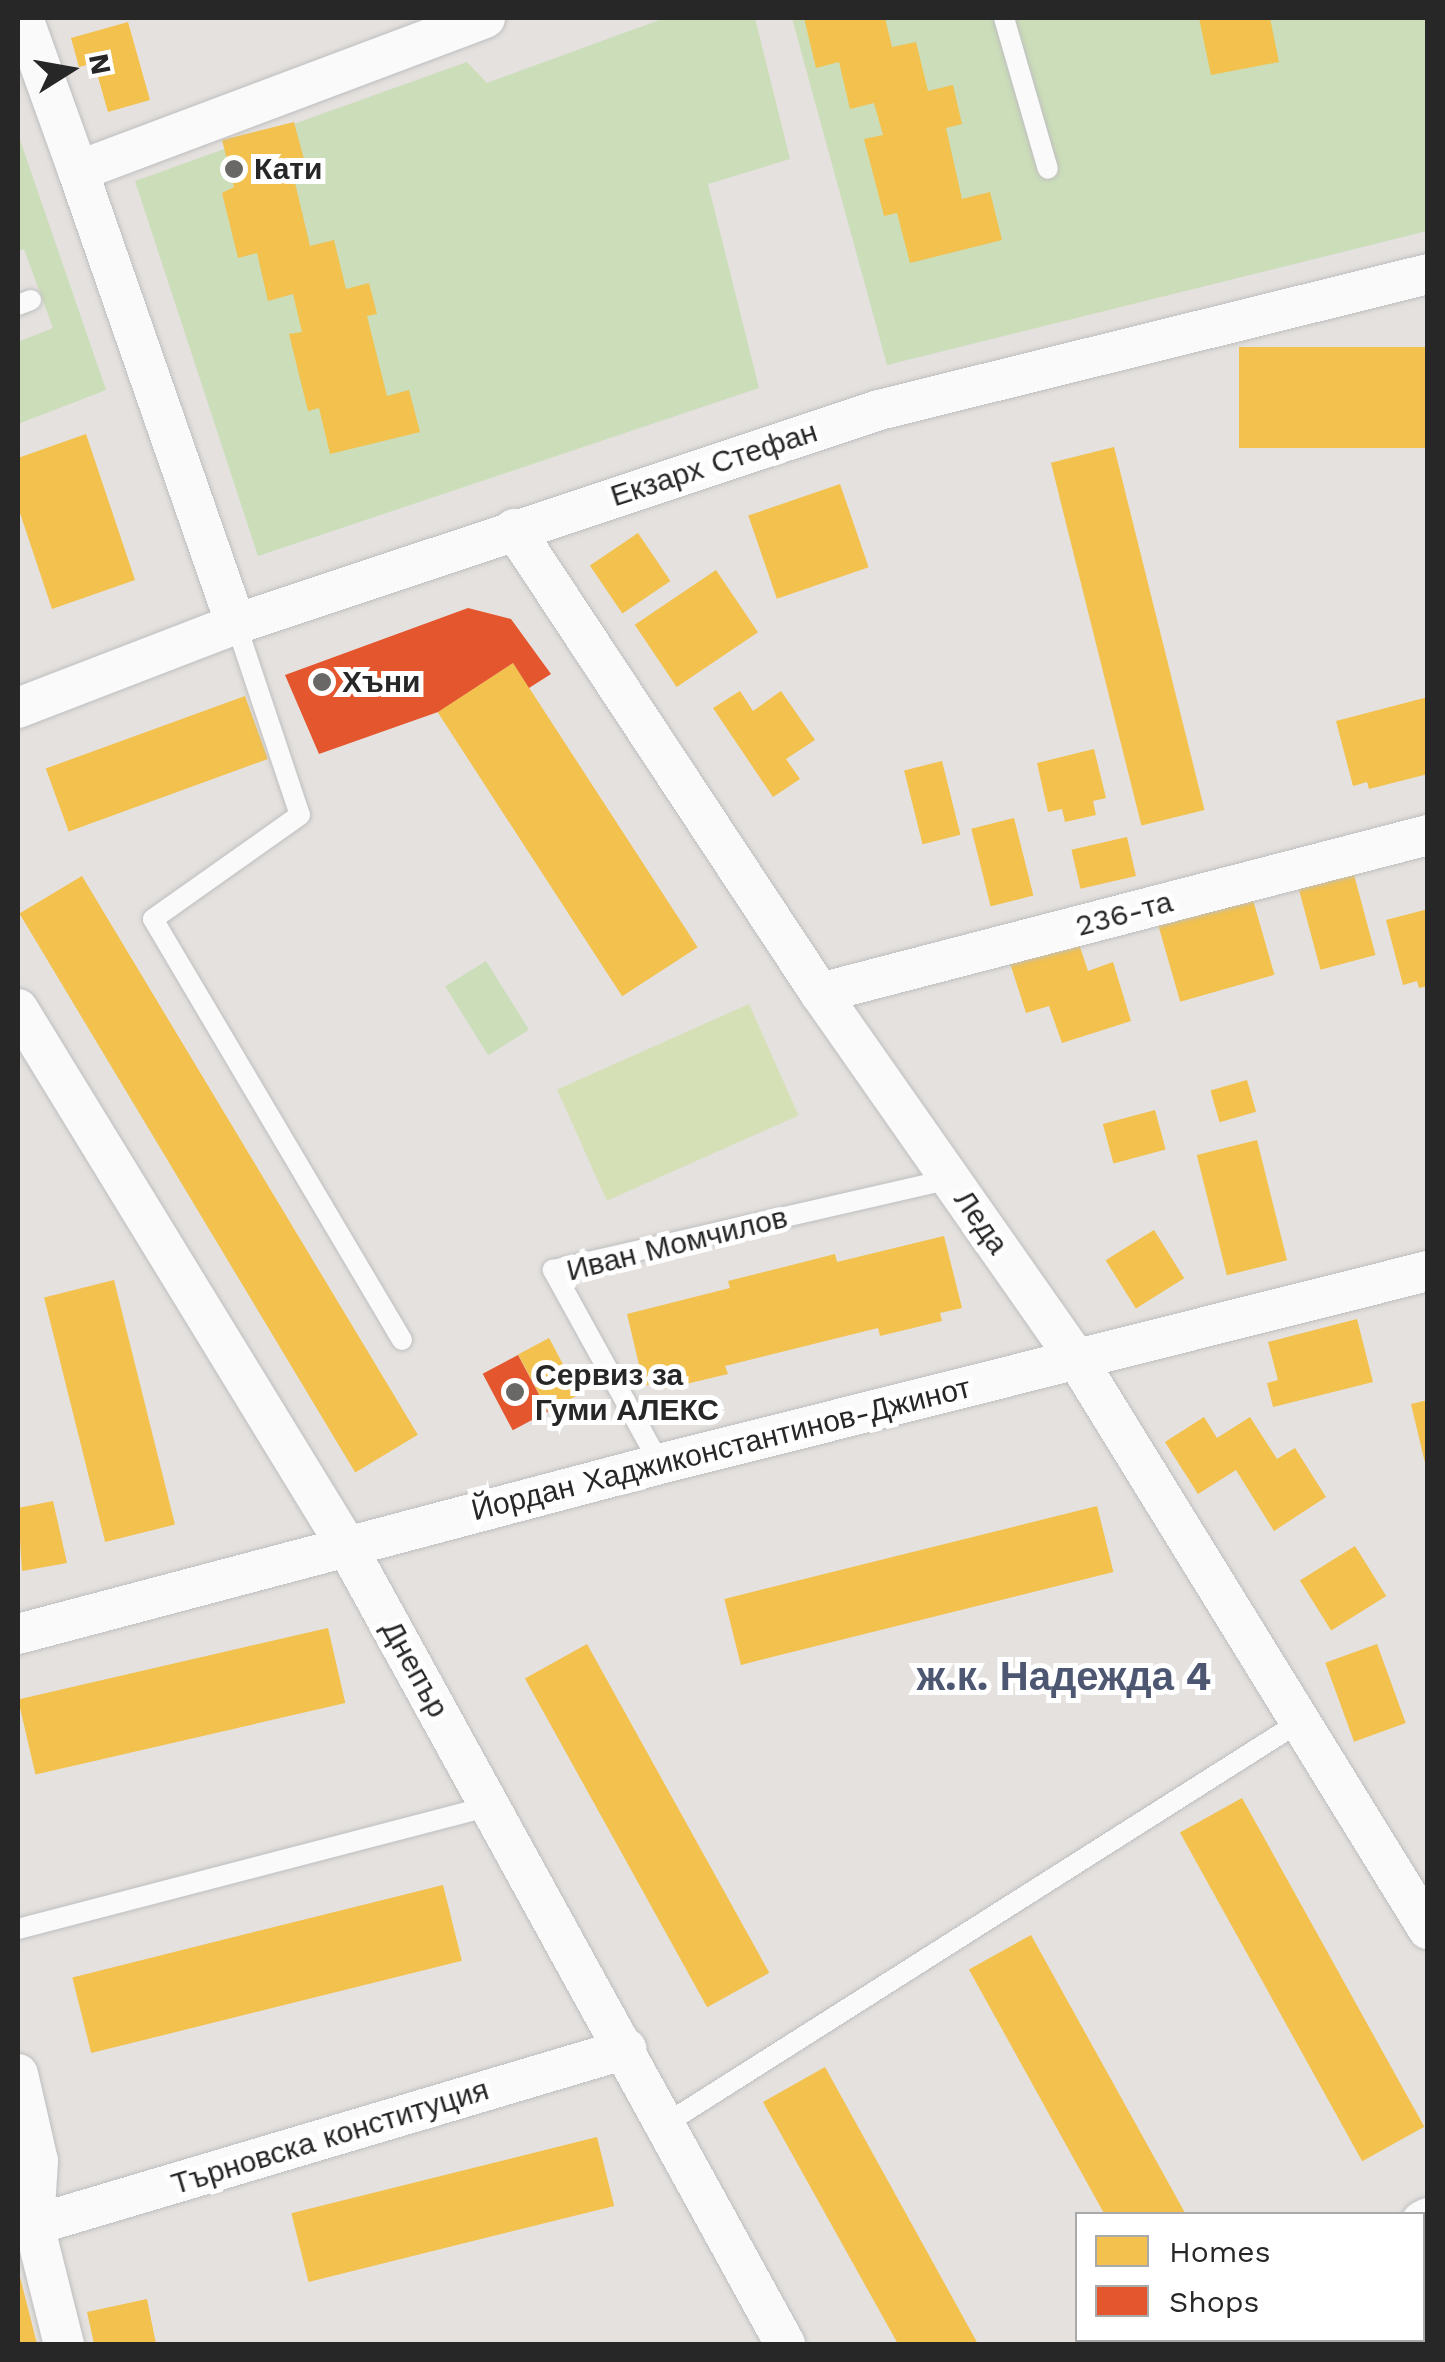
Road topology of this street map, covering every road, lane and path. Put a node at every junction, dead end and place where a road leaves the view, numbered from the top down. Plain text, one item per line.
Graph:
1 (23, 18) edge
2 (486, 18) edge
3 (1004, 18) edge
4 (1048, 169) dead end
5 (78, 171) junction
6 (1428, 274) edge
7 (514, 529) junction
8 (236, 624) junction
9 (18, 708) edge
10 (1428, 835) edge
11 (820, 992) junction
12 (18, 1009) edge
13 (951, 1180) junction
14 (1428, 1271) edge
15 (402, 1340) dead end
16 (1076, 1358) junction
17 (660, 1464) junction
18 (346, 1545) junction
19 (18, 1634) edge
20 (1301, 1721) junction
21 (491, 1806) junction
22 (18, 1929) edge
23 (1428, 1929) edge
24 (626, 2049) junction
25 (18, 2074) edge
26 (667, 2123) junction
27 (34, 2225) junction
28 (64, 2344) edge
29 (785, 2344) edge

1 - 5 street
2 - 5 street
3 - 4 lane
5 - 8 street
6 - 7 street, Екзарх Стефан
7 - 8 street, Екзарх Стефан
7 - 11 street, Леда
8 - 9 street, Екзарх Стефан
8 - 15 lane
10 - 11 street, 236-та
11 - 13 street, Леда
12 - 18 street, Днепър
13 - 16 street, Леда
13 - 17 lane, Иван Момчилов
14 - 16 street, Йордан Хаджиконстантинов-Джинот
16 - 17 street, Йордан Хаджиконстантинов-Джинот
16 - 20 street, Леда
17 - 18 street, Йордан Хаджиконстантинов-Джинот
18 - 19 street, Йордан Хаджиконстантинов-Джинот
18 - 21 street, Днепър
20 - 23 street, Леда
20 - 26 lane
21 - 22 lane
21 - 24 street, Днепър
24 - 26 street, Днепър
24 - 27 street, Търновска конституция
25 - 27 street
26 - 29 street, Днепър
27 - 28 street

